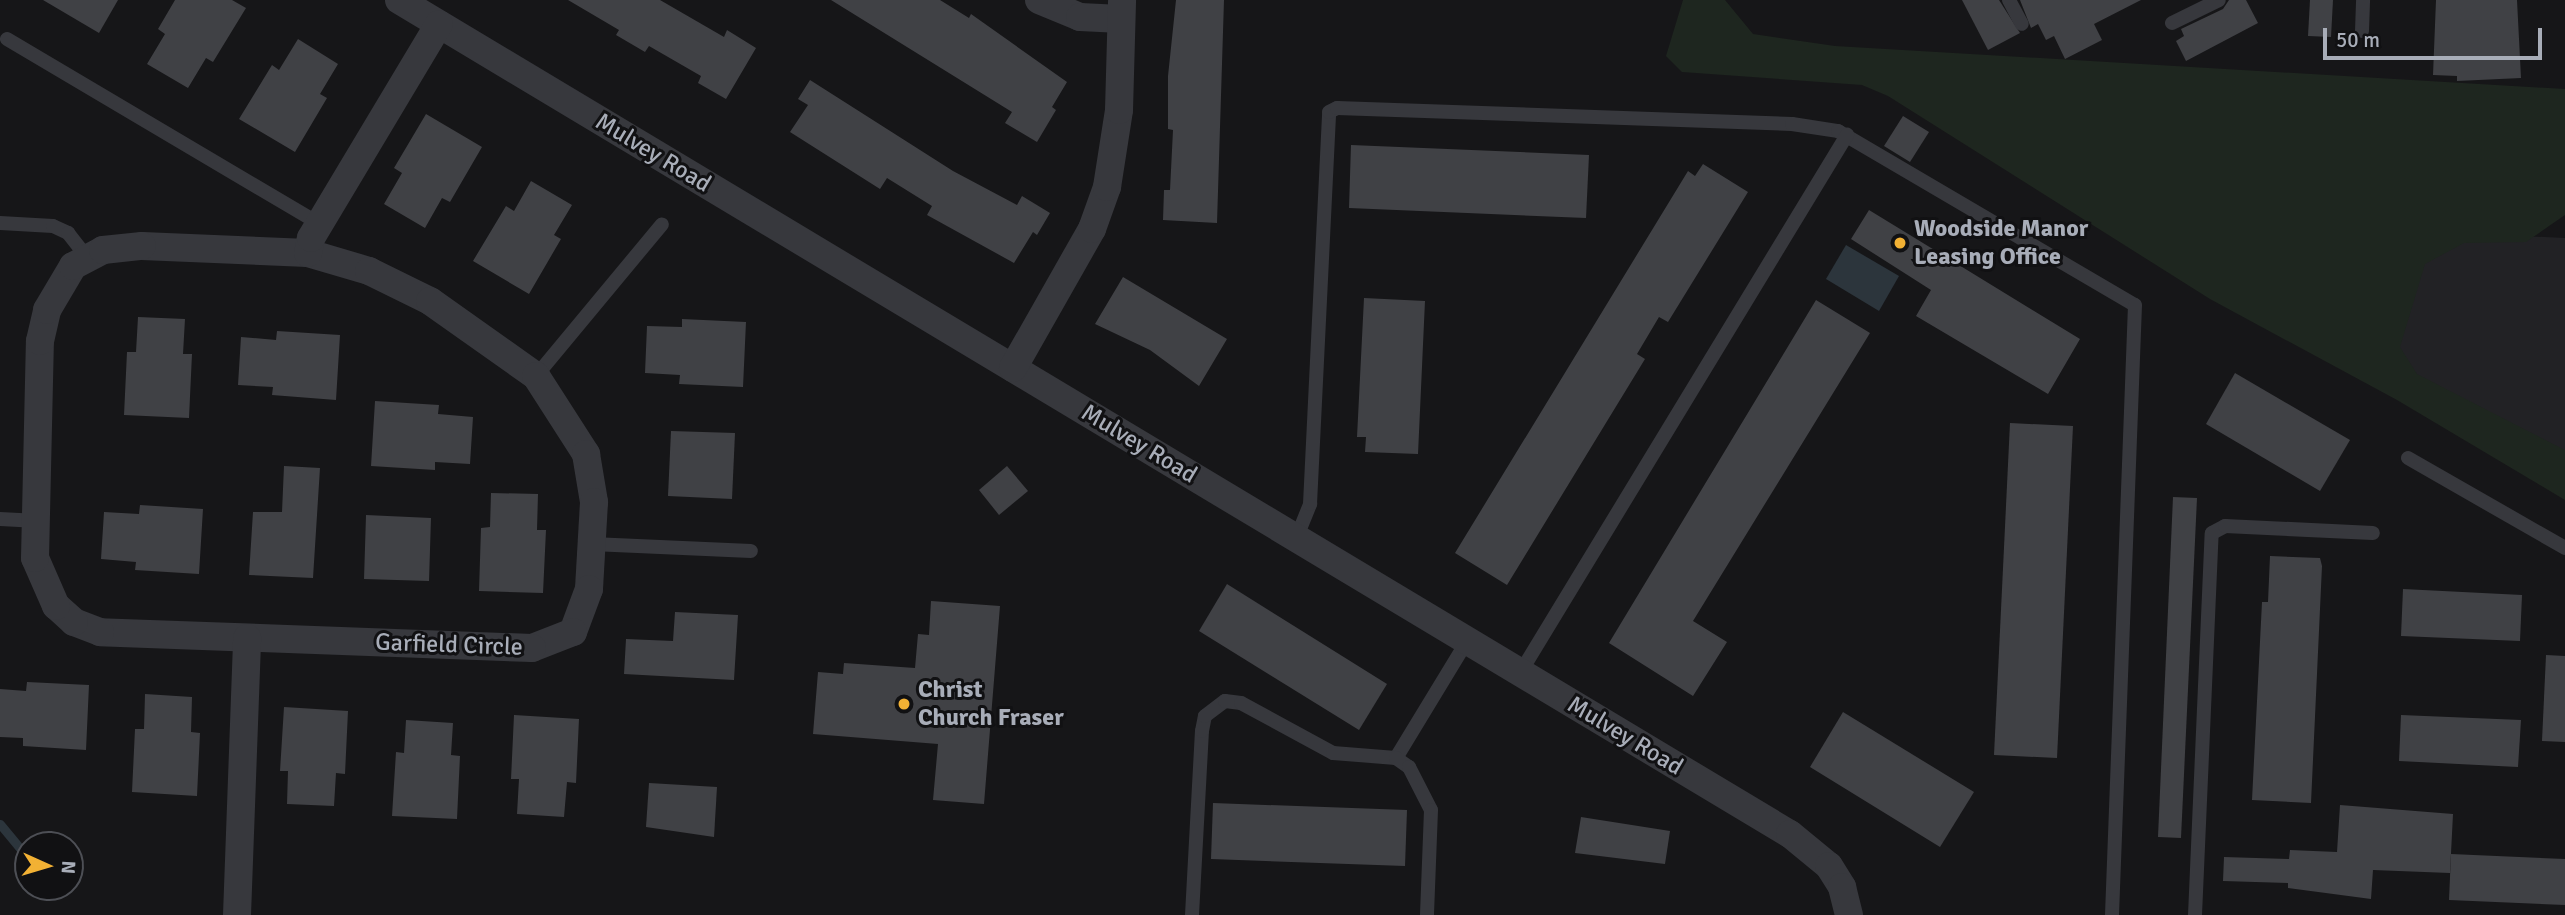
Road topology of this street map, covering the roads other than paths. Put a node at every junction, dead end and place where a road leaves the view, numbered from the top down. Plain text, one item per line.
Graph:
1 (399, 0) edge
2 (1039, 0) edge
3 (2009, 0) edge
4 (2219, 0) edge
5 (2363, 0) edge
6 (1121, 9) edge
7 (2172, 23) dead end
8 (439, 24) junction
9 (2022, 24) dead end
10 (2362, 31) dead end
11 (7, 39) dead end
12 (1847, 135) junction
13 (0, 223) edge
14 (320, 224) junction
15 (662, 224) dead end
16 (308, 253) junction
17 (86, 256) junction
18 (1013, 368) junction
19 (536, 376) junction
20 (2408, 458) dead end
21 (0, 519) edge
22 (33, 521) junction
23 (2373, 533) dead end
24 (1296, 539) junction
25 (592, 544) junction
26 (2565, 548) edge
27 (751, 551) dead end
28 (247, 638) junction
29 (1467, 641) junction
30 (1520, 673) junction
31 (1396, 758) junction
32 (237, 915) edge
33 (1192, 915) edge
34 (1427, 915) edge
35 (1849, 915) edge
36 (2112, 915) edge
37 (2195, 915) edge

1 - 8 street, Mulvey Road
2 - 6 street
3 - 9 lane
4 - 7 lane
5 - 10 lane
6 - 18 street
8 - 14 street
8 - 18 street, Mulvey Road
11 - 14 lane
12 - 24 lane
12 - 30 lane
12 - 36 lane
13 - 17 lane
14 - 16 street
15 - 19 lane
16 - 17 street, Garfield Circle
16 - 19 street, Garfield Circle
17 - 22 street, Garfield Circle
18 - 24 street, Mulvey Road
19 - 25 street, Garfield Circle
20 - 26 lane
21 - 22 lane
22 - 28 street, Garfield Circle
23 - 37 lane
24 - 29 street, Mulvey Road
25 - 27 lane
25 - 28 street, Garfield Circle
28 - 32 street
29 - 30 street, Mulvey Road
29 - 31 lane
30 - 35 street, Mulvey Road
31 - 33 lane
31 - 34 lane

